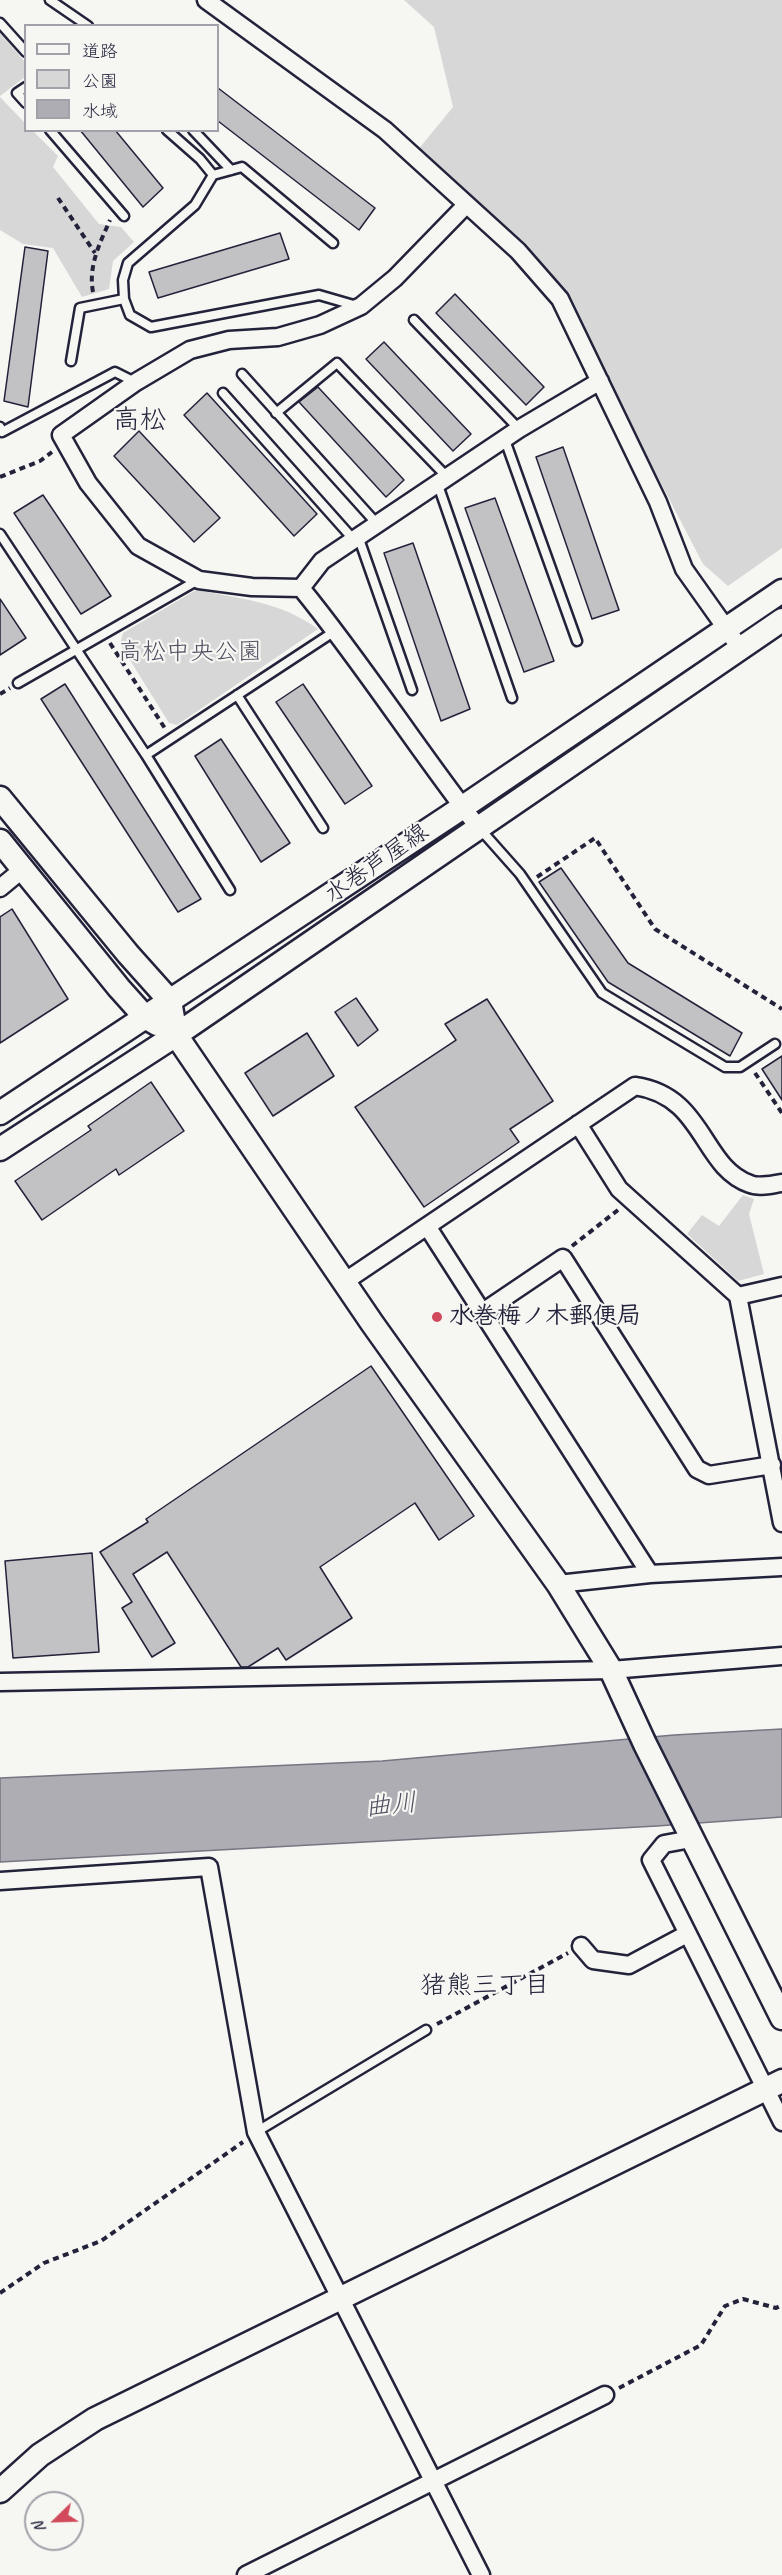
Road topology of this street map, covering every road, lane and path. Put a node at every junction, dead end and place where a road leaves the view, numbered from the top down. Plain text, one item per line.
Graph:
1 (50, 0) edge
2 (206, 0) edge
3 (0, 23) edge
4 (85, 24) edge
5 (24, 50) edge
6 (24, 88) edge
7 (24, 101) edge
8 (52, 132) edge
9 (169, 132) edge
10 (195, 132) edge
11 (231, 170) junction
12 (213, 175) junction
13 (58, 198) dead end
14 (465, 206) junction
15 (116, 207) junction
16 (123, 216) dead end
17 (333, 243) dead end
18 (95, 254) junction
19 (124, 299) junction
20 (96, 305) junction
21 (361, 306) junction
22 (414, 320) dead end
23 (71, 361) dead end
24 (242, 374) dead end
25 (600, 381) junction
26 (136, 382) junction
27 (223, 393) dead end
28 (276, 413) junction
29 (519, 429) junction
30 (1, 431) edge
31 (505, 440) junction
32 (65, 444) junction
33 (0, 477) edge
34 (443, 482) junction
35 (378, 525) junction
36 (0, 534) edge
37 (356, 538) junction
38 (198, 580) junction
39 (301, 588) junction
40 (782, 591) edge
41 (782, 620) edge
42 (727, 629) junction
43 (336, 630) junction
44 (105, 635) junction
45 (577, 641) dead end
46 (740, 648) junction
47 (77, 651) junction
48 (18, 683) dead end
49 (412, 690) dead end
50 (237, 695) junction
51 (512, 698) dead end
52 (171, 738) junction
53 (146, 755) junction
54 (0, 798) edge
55 (463, 807) junction
56 (478, 827) junction
57 (323, 828) dead end
58 (0, 841) edge
59 (22, 869) junction
60 (527, 884) junction
61 (0, 888) edge
62 (230, 890) dead end
63 (170, 1001) junction
64 (782, 1009) edge
65 (144, 1017) junction
66 (176, 1035) junction
67 (775, 1044) dead end
68 (747, 1062) junction
69 (0, 1113) edge
70 (782, 1113) edge
71 (578, 1124) junction
72 (0, 1149) edge
73 (782, 1183) edge
74 (632, 1200) junction
75 (428, 1226) junction
76 (563, 1258) junction
77 (344, 1282) junction
78 (782, 1286) edge
79 (738, 1296) junction
80 (483, 1312) junction
81 (772, 1465) junction
82 (782, 1523) edge
83 (782, 1567) edge
84 (650, 1574) junction
85 (558, 1584) junction
86 (782, 1656) edge
87 (611, 1670) junction
88 (0, 1682) edge
89 (689, 1835) junction
90 (0, 1881) edge
91 (687, 1934) junction
92 (581, 1946) joint
93 (782, 2018) edge
94 (426, 2030) joint
95 (773, 2085) edge
96 (782, 2122) edge
97 (256, 2132) junction
98 (0, 2293) edge
99 (342, 2298) junction
100 (782, 2305) edge
101 (605, 2395) joint
102 (434, 2482) junction
103 (0, 2491) edge
104 (246, 2575) edge
105 (481, 2575) edge

1 - 4 lane
2 - 14 street
3 - 5 lane
6 - 7 lane
8 - 15 lane
9 - 12 lane
10 - 11 lane
11 - 12 lane
11 - 17 lane
12 - 19 lane
13 - 18 path
14 - 21 street
14 - 25 street
15 - 16 lane
15 - 18 path
18 - 20 path
19 - 20 lane
19 - 21 lane
20 - 23 lane
21 - 26 street
22 - 29 lane
24 - 28 lane
25 - 29 street
25 - 42 street
26 - 30 lane
26 - 32 street
27 - 37 lane
28 - 34 lane
28 - 35 lane
29 - 31 street
31 - 34 street
31 - 45 lane
32 - 33 path
32 - 38 street
34 - 35 street
34 - 51 lane
35 - 37 street
36 - 47 lane
37 - 39 street
37 - 49 lane
38 - 39 street
38 - 44 lane
39 - 43 street
40 - 42 street, 水巻芦屋線
41 - 46 street, 水巻芦屋線
42 - 46 street
42 - 55 street, 水巻芦屋線
43 - 50 lane
43 - 55 street
44 - 47 lane
44 - 52 path
46 - 56 street, 水巻芦屋線
47 - 48 lane
47 - 53 lane
50 - 52 lane
50 - 57 lane
52 - 53 lane
53 - 62 lane
54 - 63 street
55 - 56 street
55 - 63 street, 水巻芦屋線
56 - 60 lane
56 - 66 street, 水巻芦屋線
58 - 59 street
59 - 61 street
59 - 65 street
60 - 64 path
60 - 68 lane
63 - 65 street, 水巻芦屋線
63 - 66 street
65 - 66 street
65 - 69 street, 水巻芦屋線
66 - 72 street, 水巻芦屋線
66 - 77 street
67 - 68 lane
68 - 70 path
71 - 73 street
71 - 74 street
71 - 75 street
74 - 76 path
74 - 79 street
75 - 77 street
75 - 80 street
76 - 80 street
76 - 81 street
77 - 85 street
78 - 79 street
79 - 81 street
80 - 84 street
81 - 82 street
83 - 84 street
84 - 85 street
85 - 87 street
86 - 87 street
87 - 88 street
87 - 89 street
89 - 91 street
89 - 93 street
90 - 97 street
91 - 92 street
91 - 95 street
92 - 94 path
94 - 97 lane
95 - 96 street
95 - 99 street
97 - 98 path
97 - 99 street
99 - 102 street
99 - 103 street
100 - 101 path
101 - 102 street
102 - 104 street
102 - 105 street

